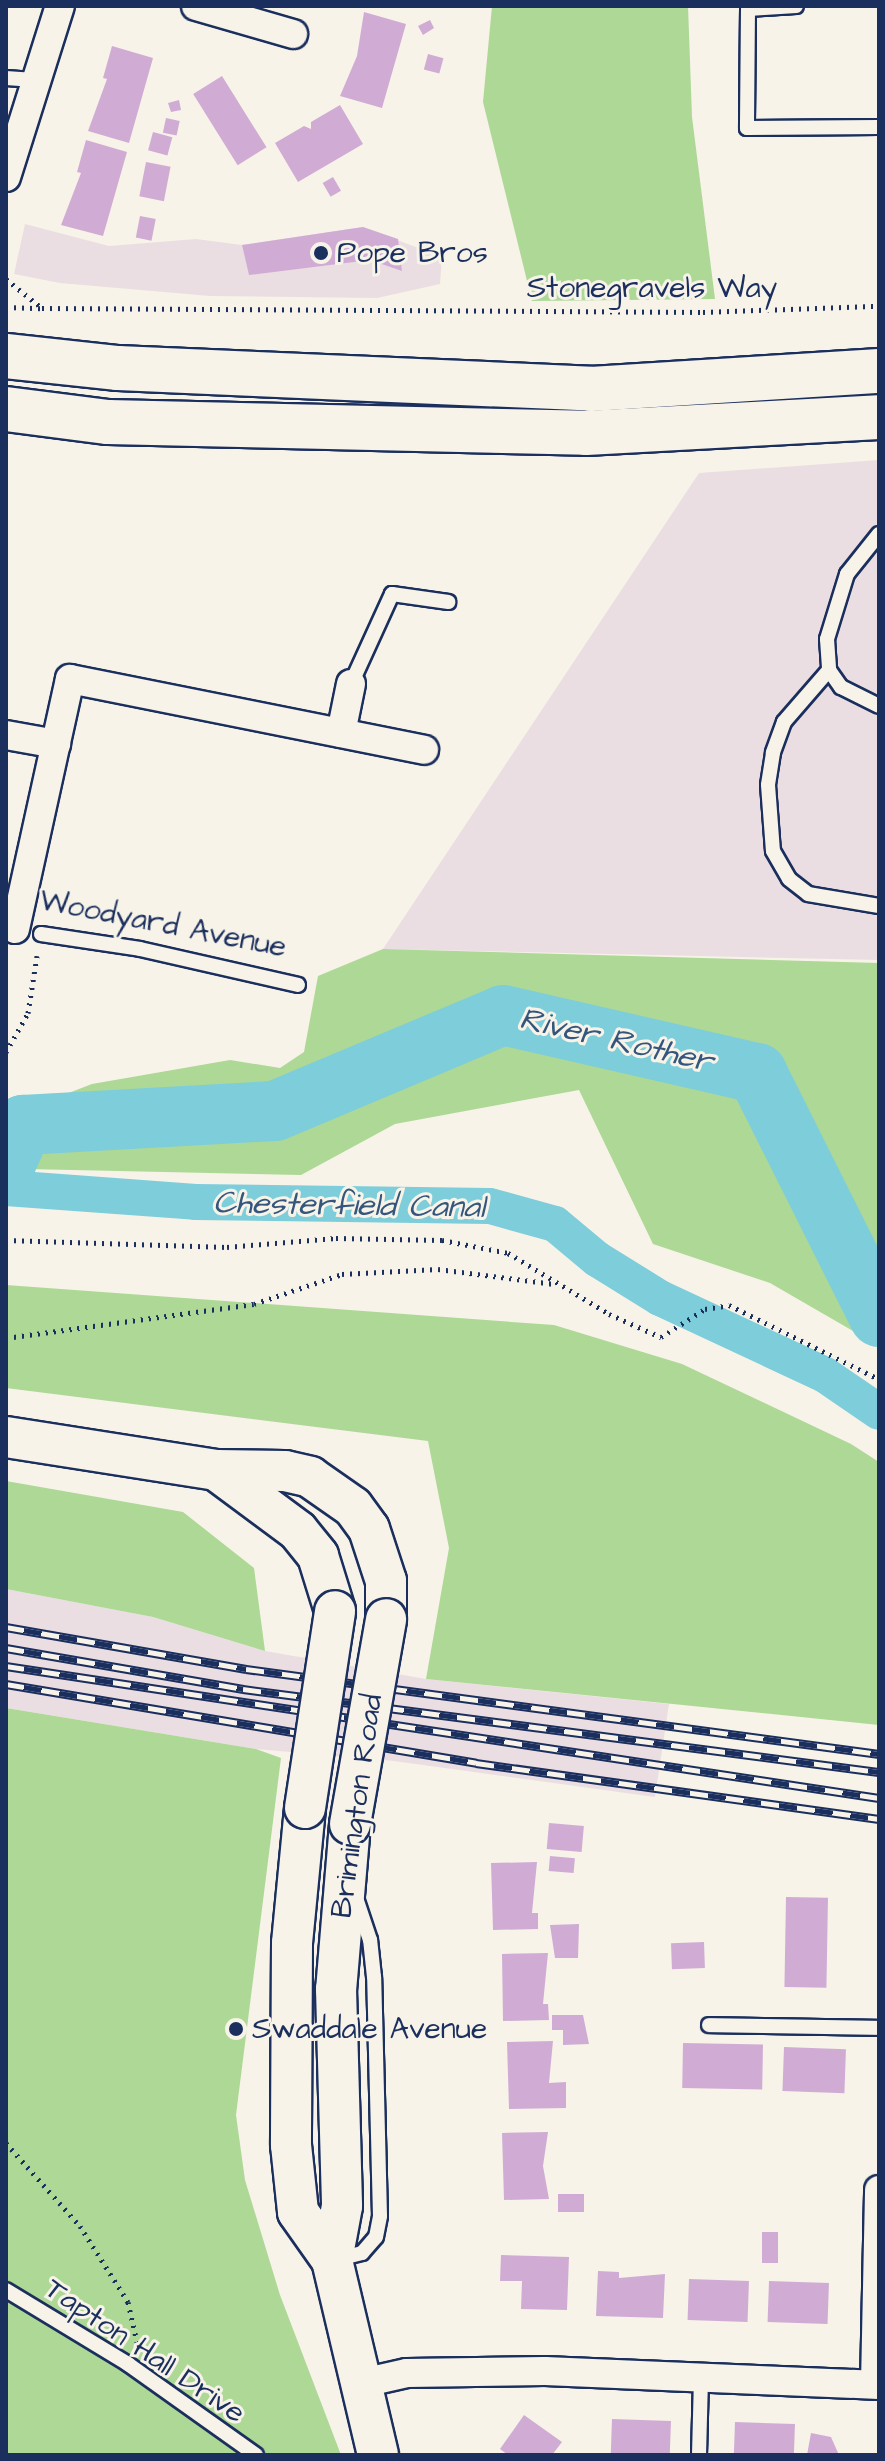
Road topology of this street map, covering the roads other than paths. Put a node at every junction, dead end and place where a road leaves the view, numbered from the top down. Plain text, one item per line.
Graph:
1 (60, 6) edge
2 (196, 6) edge
3 (796, 6) edge
4 (293, 34) dead end
5 (6, 78) edge
6 (38, 80) junction
7 (879, 127) edge
8 (6, 177) edge
9 (6, 356) edge
10 (879, 371) edge
11 (6, 409) edge
12 (879, 417) edge
13 (879, 534) edge
14 (448, 602) dead end
15 (829, 670) junction
16 (351, 684) joint
17 (879, 706) edge
18 (341, 733) junction
19 (6, 735) edge
20 (56, 744) junction
21 (424, 750) dead end
22 (879, 906) edge
23 (20, 930) edge
24 (298, 985) dead end
25 (6, 1437) edge
26 (216, 1470) junction
27 (709, 2025) dead end
28 (879, 2028) edge
29 (879, 2190) edge
30 (332, 2260) junction
31 (6, 2290) edge
32 (701, 2378) junction
33 (358, 2384) junction
34 (877, 2384) edge
35 (256, 2455) edge
36 (378, 2455) edge
37 (699, 2455) edge

1 - 6 street
2 - 4 street
3 - 7 lane
5 - 6 lane
6 - 8 street
9 - 10 highway
11 - 12 highway
13 - 15 lane
14 - 16 lane
15 - 17 lane
15 - 22 lane
16 - 18 street
18 - 20 street, Woodyard Avenue
18 - 21 street, Woodyard Avenue
19 - 20 street
20 - 23 street, Woodyard Avenue
23 - 24 lane, Woodyard Avenue
25 - 26 main road, Brimington Road
26 - 30 main road, Brimington Road, bridge
26 - 30 main road, Brimington Road, bridge
27 - 28 lane
29 - 34 street
30 - 33 main road, Brimington Road
31 - 35 lane, Tapton Hall Drive
32 - 33 street
32 - 34 street
32 - 37 lane
33 - 36 main road, Brimington Road

